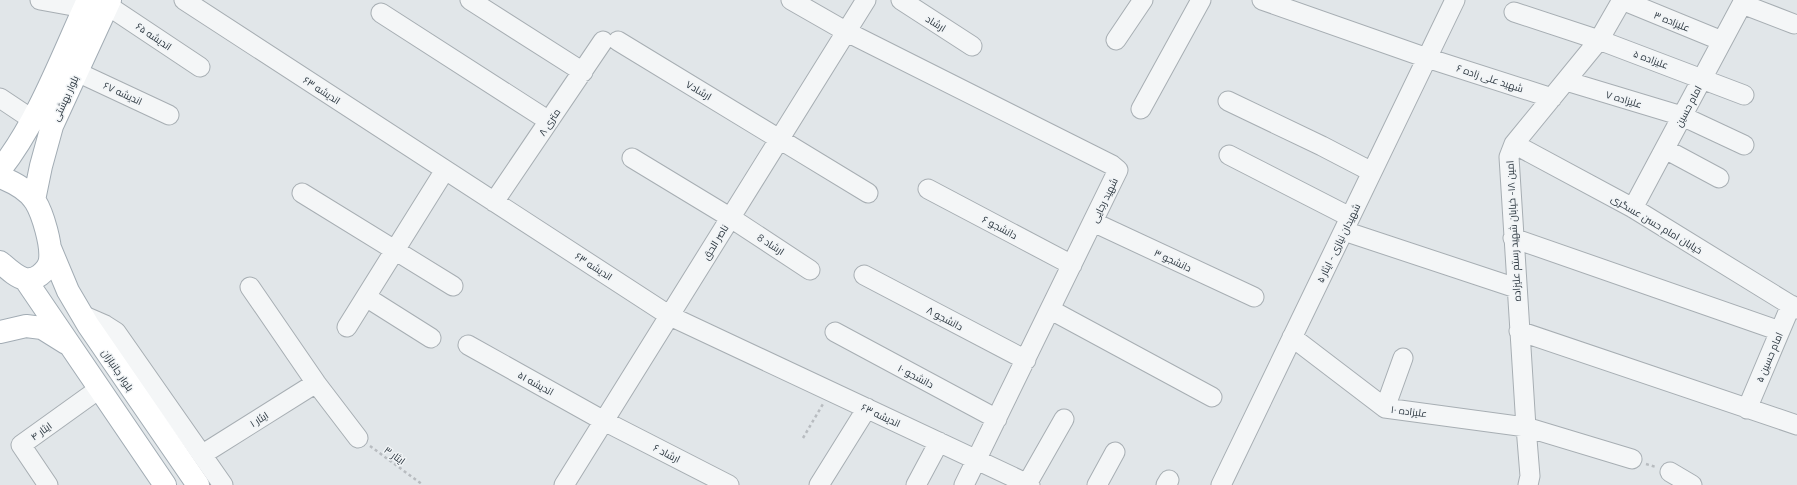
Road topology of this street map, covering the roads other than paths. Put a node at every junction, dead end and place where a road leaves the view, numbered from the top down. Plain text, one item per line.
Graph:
1 (40, 0) edge
2 (184, 0) edge
3 (470, 0) edge
4 (791, 0) edge
5 (866, 0) edge
6 (901, 0) edge
7 (1142, 0) edge
8 (1201, 0) edge
9 (1262, 0) edge
10 (1455, 0) edge
11 (1622, 0) edge
12 (97, 3) edge
13 (1514, 12) dead end
14 (381, 13) dead end
15 (1794, 24) dead end
16 (847, 32) junction
17 (1116, 40) dead end
18 (1599, 40) junction
19 (610, 41) joint
20 (1722, 41) junction
21 (972, 46) dead end
22 (1427, 58) junction
23 (200, 67) dead end
24 (77, 72) junction
25 (583, 72) junction
26 (1703, 78) junction
27 (1566, 81) junction
28 (1744, 95) dead end
29 (0, 98) edge
30 (1552, 98) junction
31 (1228, 101) dead end
32 (1141, 109) dead end
33 (169, 115) dead end
34 (1682, 116) junction
35 (32, 120) junction
36 (549, 121) junction
37 (780, 139) junction
38 (1514, 144) junction
39 (1744, 144) dead end
40 (17, 148) junction
41 (1665, 149) junction
42 (1229, 156) dead end
43 (632, 158) dead end
44 (43, 159) junction
45 (0, 170) edge
46 (445, 170) junction
47 (1372, 172) junction
48 (0, 177) edge
49 (1719, 178) dead end
50 (928, 189) dead end
51 (302, 192) dead end
52 (868, 194) dead end
53 (34, 200) junction
54 (494, 202) junction
55 (1633, 208) junction
56 (731, 218) junction
57 (1093, 222) junction
58 (1347, 224) junction
59 (1513, 238) junction
60 (50, 248) junction
61 (395, 250) junction
62 (0, 262) edge
63 (1072, 265) junction
64 (810, 270) dead end
65 (864, 275) dead end
66 (25, 279) junction
67 (453, 286) dead end
68 (250, 287) dead end
69 (1516, 288) junction
70 (68, 291) junction
71 (366, 297) junction
72 (1254, 297) dead end
73 (1794, 307) edge
74 (46, 308) junction
75 (1051, 310) junction
76 (82, 315) junction
77 (670, 316) junction
78 (347, 327) dead end
79 (1780, 331) junction
80 (0, 332) edge
81 (835, 332) dead end
82 (1519, 332) junction
83 (1292, 337) junction
84 (432, 338) dead end
85 (468, 345) dead end
86 (72, 347) junction
87 (1403, 358) dead end
88 (1026, 360) junction
89 (316, 383) junction
90 (99, 389) junction
91 (1212, 397) dead end
92 (867, 408) junction
93 (1385, 408) junction
94 (1747, 409) junction
95 (1064, 419) dead end
96 (998, 420) junction
97 (604, 421) junction
98 (1797, 426) edge
99 (1526, 427) junction
100 (358, 438) road end
101 (938, 442) junction
102 (1115, 452) dead end
103 (203, 454) junction
104 (1632, 459) road end
105 (978, 460) junction
106 (1670, 472) road end
107 (1533, 482) edge
108 (1029, 484) edge
109 (48, 485) edge
110 (165, 485) edge
111 (198, 485) edge
112 (223, 485) edge
113 (564, 485) edge
114 (729, 485) edge
115 (819, 485) edge
116 (916, 485) edge
117 (964, 485) edge
118 (1097, 485) edge
119 (1221, 485) edge
120 (1692, 485) edge

1 - 12 street
2 - 46 street, اندیشه ۶۳
3 - 25 street
4 - 16 street
5 - 16 street, ناصر الحق
6 - 21 street, ارشاد
7 - 17 street
8 - 32 street
9 - 22 street, شهید علی زاده ۶
10 - 22 street, شهیدان نیازی - ایثار ۵
11 - 18 street, امین ۱۸- خيابان شهيد رستم عليزاده
11 - 20 street, علیزاده ۳
12 - 23 street, اندیشه ۶۵
12 - 24 main road, بلوار بهشتی
12 - 35 main road, بلوار بهشتی
13 - 18 street, علیزاده ۵
14 - 36 street
15 - 20 street, امام حسین
16 - 37 street, ناصر الحق
16 - 57 street, شهید رجایی
18 - 26 street, علیزاده ۵
18 - 27 street, امین ۱۸- خيابان شهيد رستم عليزاده
19 - 25 street, ۸ متری
19 - 37 street, ارشاد۷
20 - 26 street, امام حسین
22 - 30 street, شهید علی زاده ۶
22 - 47 street, شهیدان نیازی - ایثار ۵
24 - 33 street, اندیشه ۶۷
24 - 44 main road, بلوار بهشتی
25 - 36 street, ۸ متری
26 - 28 street, علیزاده ۵
26 - 34 street, امام حسین
27 - 30 street, امین ۱۸- خيابان شهيد رستم عليزاده
27 - 34 street, علیزاده ۷
29 - 35 street
30 - 38 street, امین ۱۸- خيابان شهيد رستم عليزاده
31 - 47 street
34 - 39 street, علیزاده ۷
34 - 41 street, امام حسین
35 - 40 main road, بلوار بهشتی
36 - 54 street, ۸ متری
37 - 52 street, ارشاد۷
37 - 56 street, ناصر الحق
38 - 55 street, خیابان امام حسن عسگری
38 - 59 street, امین ۱۸- خيابان شهيد رستم عليزاده
40 - 44 main road
40 - 45 main road, بلوار بهشتی
41 - 49 street
41 - 55 street, امام حسین
42 - 58 street
43 - 56 street, ارشاد 8
44 - 53 main road, بلوار بهشتی
46 - 54 street, اندیشه ۶۳
46 - 61 street
47 - 58 street, شهیدان نیازی - ایثار ۵
48 - 53 main road
50 - 63 street, دانشجو ۶
51 - 61 street
53 - 60 main road
54 - 77 street, اندیشه ۶۳
55 - 73 street, خیابان امام حسن عسگری
56 - 64 street, ارشاد 8
56 - 77 street, ناصر الحق
57 - 63 street, شهید رجایی
57 - 72 street, دانشجو ۳
58 - 69 street
58 - 83 street, شهیدان نیازی - ایثار ۵
59 - 69 street, امین ۱۸- خيابان شهيد رستم عليزاده
59 - 79 street
60 - 66 main road
60 - 70 main road, بلوار جانبازان
61 - 67 street
61 - 71 street
62 - 66 main road
63 - 75 street, شهید رجایی
65 - 88 street, دانشجو ۸
66 - 74 main road
68 - 89 street
69 - 82 street, امین ۱۸- خيابان شهيد رستم عليزاده
70 - 74 main road
70 - 76 main road, بلوار جانبازان
71 - 78 street
71 - 84 street
73 - 79 street, امام حسین ۵
74 - 86 main road
75 - 88 street, شهید رجایی
75 - 91 street
76 - 103 street
76 - 111 main road, بلوار جانبازان
77 - 92 street, اندیشه ۶۳
77 - 97 street, ناصر الحق
79 - 94 street, امام حسین ۵
80 - 86 main road
81 - 96 street, دانشجو ۱۰
82 - 94 street
82 - 99 street, امین ۱۸- خيابان شهيد رستم عليزاده
83 - 93 street, علیزاده ۱۰
83 - 119 street, شهیدان نیازی - ایثار ۵
85 - 97 street, اندیشه ۵۱
86 - 90 main road
87 - 93 street
88 - 96 street, شهید رجایی
89 - 100 street
89 - 103 street, ایثار ۱
90 - 109 street, ایثار ۴
90 - 110 main road
92 - 101 street, اندیشه ۶۳
92 - 115 street
93 - 99 street, علیزاده ۱۰
94 - 98 street
95 - 108 street
96 - 105 street, شهید رجایی
97 - 113 street, ناصر الحق
97 - 114 street, ارشاد ۶
99 - 104 street, علیزاده ۱۰
99 - 107 street, امین ۱۸- خيابان شهيد رستم عليزاده
101 - 105 street, اندیشه ۶۳
101 - 116 street
102 - 118 street
103 - 112 street
105 - 108 street, اندیشه ۶۳
105 - 117 street, شهید رجایی
106 - 120 street

